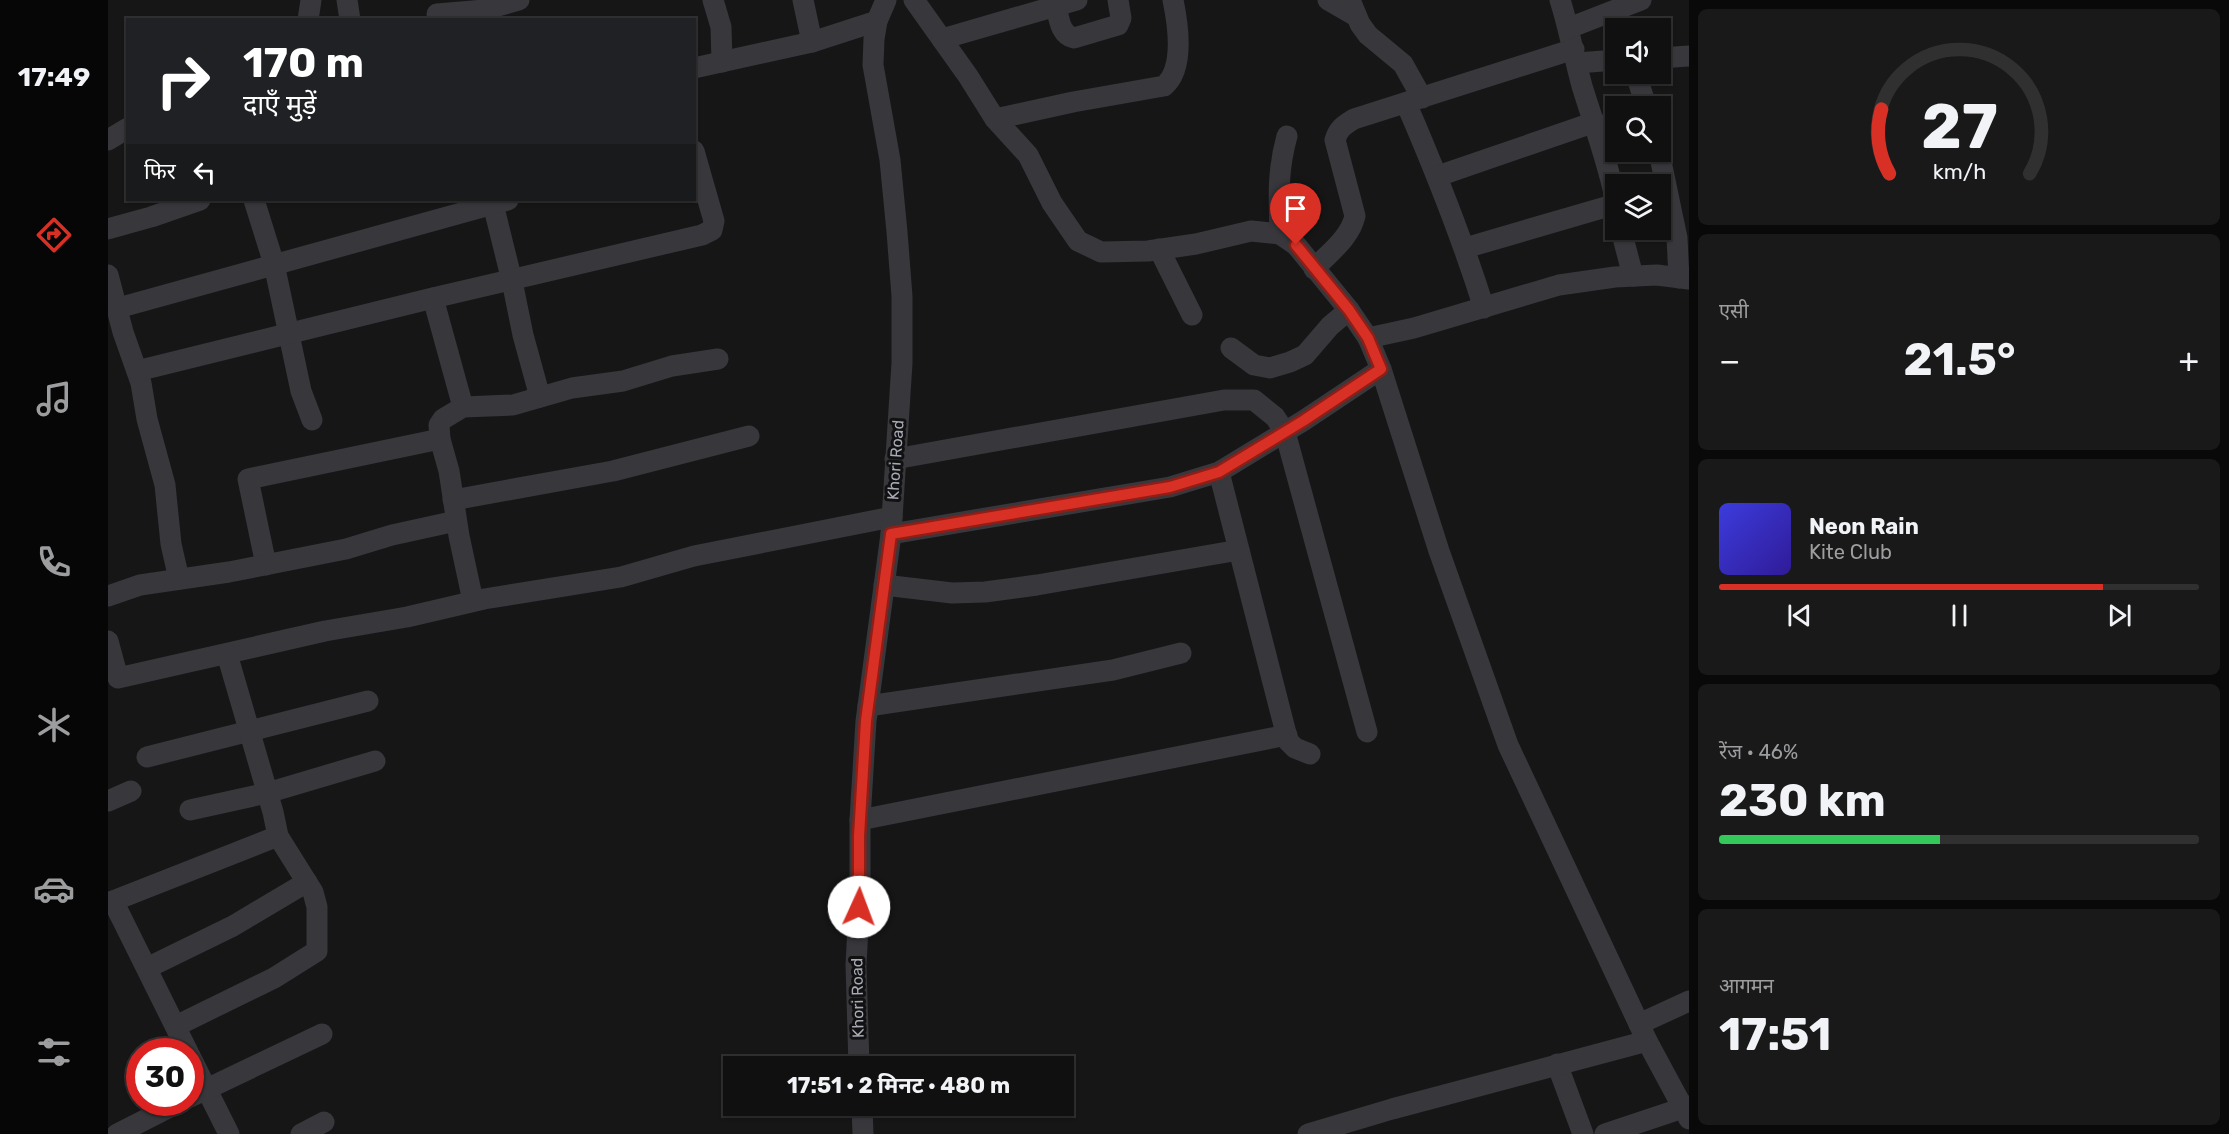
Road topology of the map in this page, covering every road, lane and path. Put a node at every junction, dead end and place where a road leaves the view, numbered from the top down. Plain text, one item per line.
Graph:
1 (311, 0) edge
2 (347, 0) edge
3 (519, 0) edge
4 (713, 0) edge
5 (803, 0) edge
6 (886, 0) edge
7 (914, 0) edge
8 (1077, 0) edge
9 (1118, 0) edge
10 (1173, 0) edge
11 (1328, 0) edge
12 (1560, 0) edge
13 (1641, 0) edge
14 (1056, 6) junction
15 (1352, 7) edge
16 (436, 11) edge
17 (308, 18) edge
18 (350, 18) edge
19 (877, 21) junction
20 (942, 39) junction
21 (812, 42) junction
22 (1573, 47) junction
23 (1689, 56) edge
24 (1605, 57) edge
25 (1671, 57) edge
26 (722, 62) junction
27 (696, 68) edge
28 (1414, 101) junction
29 (995, 119) junction
30 (1595, 122) junction
31 (126, 129) edge
32 (1287, 136) dead end
33 (108, 140) edge
34 (696, 160) edge
35 (1661, 162) edge
36 (1610, 174) edge
37 (1438, 176) junction
38 (197, 201) edge
39 (254, 201) edge
40 (494, 201) edge
41 (497, 201) edge
42 (1605, 206) edge
43 (108, 229) edge
44 (1280, 234) junction
45 (1624, 240) edge
46 (1465, 248) junction
47 (1159, 249) junction
48 (274, 264) junction
49 (1314, 269) junction
50 (108, 275) edge
51 (1633, 276) junction
52 (1684, 278) edge
53 (512, 280) junction
54 (433, 298) junction
55 (118, 308) junction
56 (1484, 308) junction
57 (1349, 310) junction
58 (1192, 315) dead end
59 (290, 333) junction
60 (1368, 338) junction
61 (1231, 348) dead end
62 (718, 359) dead end
63 (1381, 369) junction
64 (137, 371) junction
65 (540, 397) junction
66 (463, 407) junction
67 (312, 420) dead end
68 (1285, 432) junction
69 (749, 436) dead end
70 (440, 439) junction
71 (895, 459) junction
72 (1219, 472) junction
73 (453, 500) junction
74 (456, 521) junction
75 (891, 526) junction
76 (1239, 550) junction
77 (266, 565) junction
78 (179, 579) junction
79 (885, 585) junction
80 (108, 596) edge
81 (473, 601) junction
82 (108, 641) edge
83 (1182, 653) dead end
84 (227, 654) junction
85 (113, 680) edge
86 (368, 701) dead end
87 (868, 706) junction
88 (250, 732) junction
89 (1367, 732) dead end
90 (1287, 735) junction
91 (1310, 754) dead end
92 (147, 757) dead end
93 (375, 761) dead end
94 (131, 791) dead end
95 (267, 793) junction
96 (108, 801) edge
97 (190, 810) dead end
98 (860, 820) junction
99 (278, 836) junction
100 (307, 882) junction
101 (111, 903) edge
102 (147, 968) junction
103 (1689, 1000) edge
104 (176, 1026) junction
105 (1643, 1033) junction
106 (321, 1034) dead end
107 (182, 1038) edge
108 (859, 1056) edge
109 (1557, 1064) junction
110 (204, 1091) edge
111 (204, 1100) edge
112 (1688, 1111) edge
113 (152, 1116) edge
114 (862, 1116) edge
115 (324, 1122) dead end
116 (117, 1134) edge
117 (229, 1134) edge
118 (301, 1134) edge
119 (863, 1134) edge
120 (1308, 1134) edge
121 (1583, 1134) edge
122 (1605, 1134) edge

1 - 17 street
2 - 18 street
3 - 16 street
4 - 26 street
5 - 21 street
6 - 19 street, Khori Road
7 - 20 street
8 - 14 street
9 - 14 street
10 - 29 street
11 - 15 street
12 - 22 street
13 - 22 street
14 - 20 street
15 - 28 street
19 - 21 street
19 - 71 street, Khori Road
20 - 29 street
21 - 26 street
22 - 24 street
22 - 28 street
22 - 30 street
23 - 25 street
26 - 27 street
28 - 37 street
28 - 49 street
29 - 47 street
30 - 36 street
30 - 37 street
31 - 33 street
32 - 44 street
34 - 53 street
35 - 52 street
37 - 46 street
38 - 43 street
39 - 48 street
40 - 48 street
41 - 53 street
42 - 46 street
44 - 47 street
44 - 49 street
45 - 51 street
46 - 56 street
47 - 58 street
48 - 55 street
48 - 59 street
49 - 57 street
50 - 55 street
51 - 52 street
51 - 56 street
53 - 54 street
53 - 65 street
54 - 59 street
54 - 66 street
55 - 64 street
56 - 60 street
57 - 60 street
57 - 61 street
59 - 64 street
59 - 67 street
60 - 63 street
62 - 65 street
63 - 68 street
63 - 105 street
64 - 78 street
65 - 66 street
66 - 70 street
68 - 71 street
68 - 72 street
68 - 89 street
69 - 73 street
70 - 73 street
70 - 77 street
71 - 75 street, Khori Road
72 - 75 street
72 - 76 street
73 - 74 street
74 - 77 street
74 - 81 street
75 - 79 street, Khori Road
75 - 81 street
76 - 79 street
76 - 90 street
77 - 78 street
78 - 80 street
79 - 87 street, Khori Road
81 - 84 street
82 - 85 street
83 - 87 street
84 - 85 street
84 - 88 street
86 - 88 street
87 - 98 street, Khori Road
88 - 92 street
88 - 95 street
90 - 91 street
90 - 98 street
93 - 95 street
94 - 96 street
95 - 97 street
95 - 99 street
98 - 108 street, Khori Road
99 - 100 street
99 - 101 street
100 - 102 street
100 - 104 street
101 - 102 street
102 - 104 street
103 - 105 street
104 - 107 street
105 - 109 street
105 - 112 street
106 - 110 street
109 - 120 street
109 - 121 street
111 - 117 street
112 - 122 street
113 - 116 street
114 - 119 street
115 - 118 street

